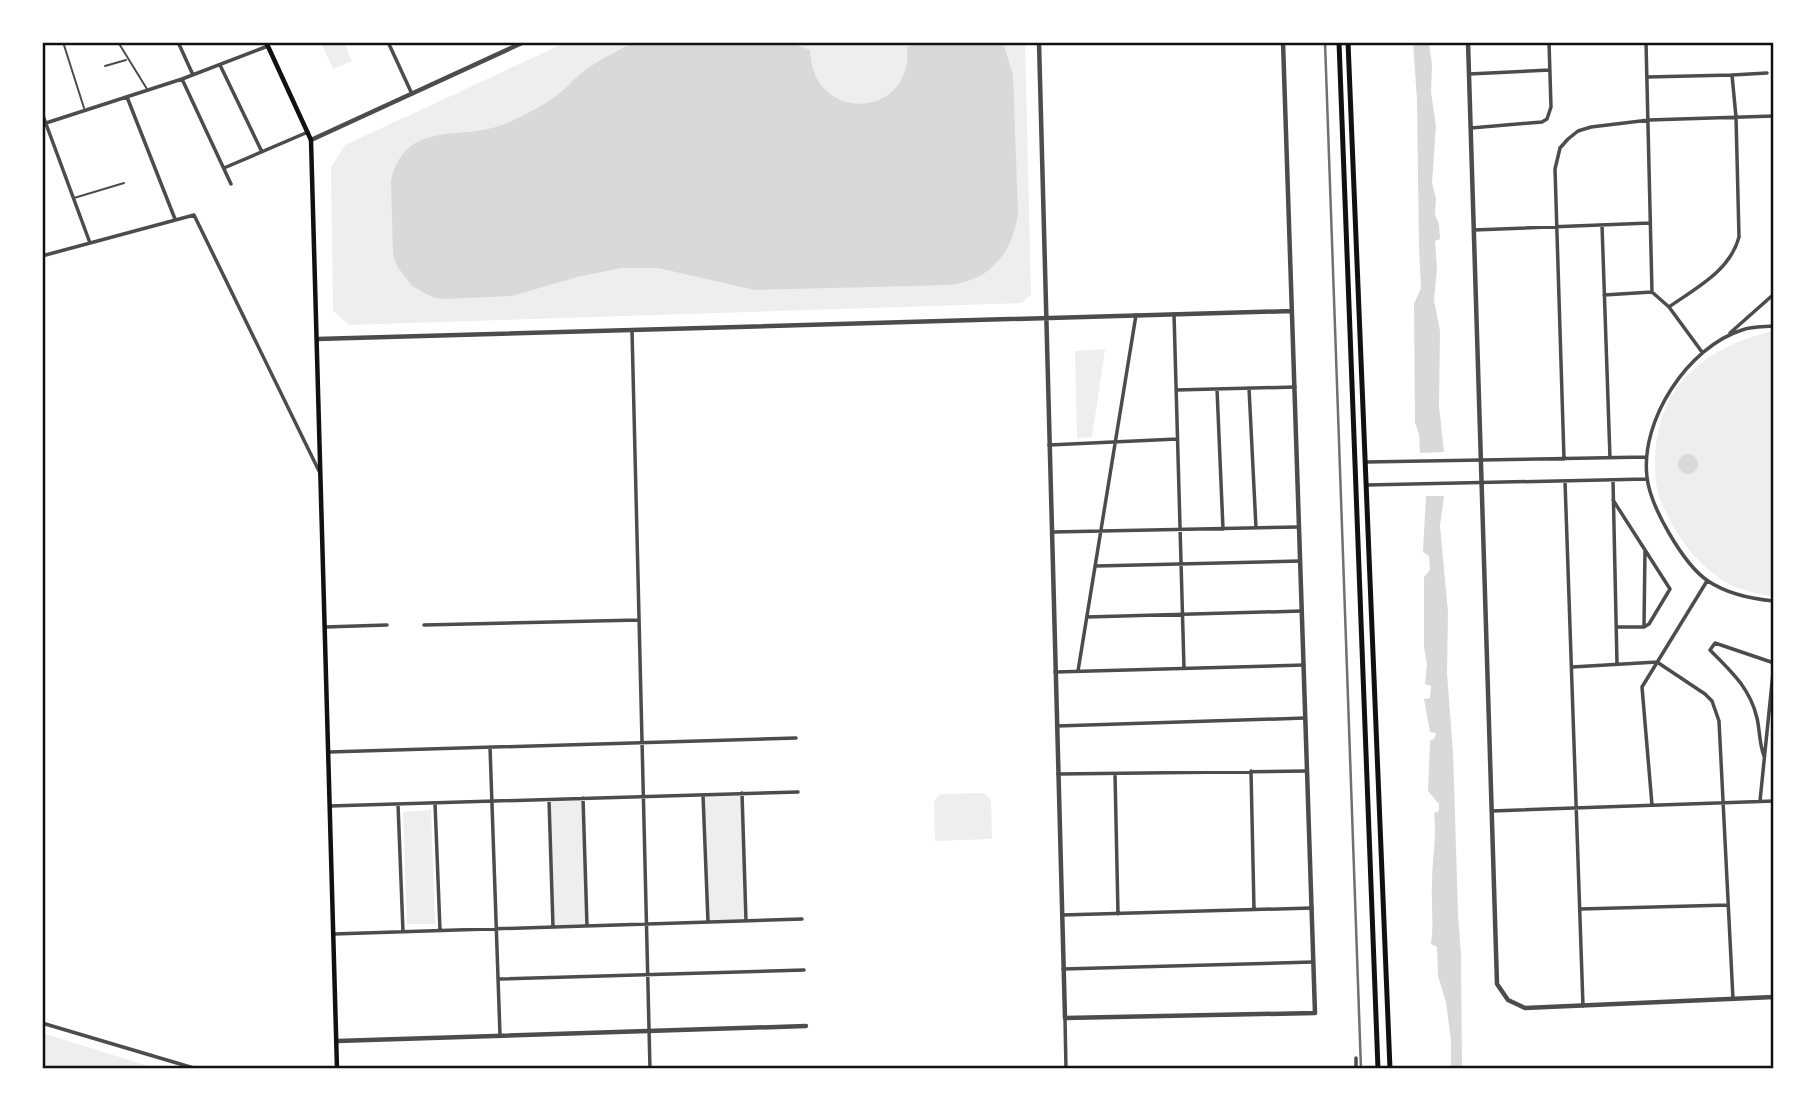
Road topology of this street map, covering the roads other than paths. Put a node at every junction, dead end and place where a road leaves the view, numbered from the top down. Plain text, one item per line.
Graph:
1 (63, 42) edge
2 (118, 42) edge
3 (178, 42) edge
4 (388, 42) edge
5 (505, 42) edge
6 (524, 42) edge
7 (1039, 42) edge
8 (1283, 42) edge
9 (1339, 42) edge
10 (1348, 42) edge
11 (1468, 42) edge
12 (1549, 42) edge
13 (1646, 42) edge
14 (267, 44) edge
15 (508, 49) junction
16 (127, 60) junction
17 (220, 65) junction
18 (105, 66) dead end
19 (1550, 70) junction
20 (1767, 73) dead end
21 (1469, 74) junction
22 (192, 75) junction
23 (1732, 75) junction
24 (1647, 77) junction
25 (182, 79) junction
26 (148, 90) junction
27 (412, 94) junction
28 (127, 97) junction
29 (85, 110) junction
30 (42, 113) edge
31 (1774, 116) edge
32 (1736, 117) junction
33 (1649, 120) junction
34 (46, 123) junction
35 (1471, 128) junction
36 (308, 132) junction
37 (311, 140) junction
38 (262, 152) junction
39 (224, 168) junction
40 (124, 183) dead end
41 (231, 184) dead end
42 (73, 198) junction
43 (175, 219) junction
44 (1651, 223) junction
45 (1602, 225) junction
46 (1556, 226) junction
47 (1474, 230) junction
48 (90, 243) junction
49 (42, 256) edge
50 (1653, 292) junction
51 (1774, 294) edge
52 (1604, 295) junction
53 (1669, 307) junction
54 (1292, 311) junction
55 (1174, 314) junction
56 (1136, 315) junction
57 (1046, 318) junction
58 (1774, 326) edge
59 (632, 330) junction
60 (1726, 337) junction
61 (317, 339) junction
62 (1702, 352) junction
63 (1295, 387) junction
64 (1249, 388) junction
65 (1217, 389) junction
66 (1177, 390) junction
67 (1178, 439) junction
68 (1115, 442) junction
69 (1049, 445) junction
70 (1646, 457) junction
71 (1610, 458) junction
72 (1564, 459) junction
73 (1481, 460) junction
74 (1355, 462) junction
75 (1366, 462) junction
76 (321, 474) junction
77 (1647, 479) junction
78 (1613, 480) junction
79 (1565, 481) junction
80 (1482, 482) junction
81 (1356, 485) junction
82 (1367, 485) junction
83 (1614, 500) junction
84 (1299, 527) junction
85 (1256, 528) junction
86 (1223, 529) junction
87 (1180, 530) junction
88 (1101, 531) junction
89 (1052, 532) junction
90 (1645, 550) junction
91 (1300, 561) junction
92 (1181, 565) junction
93 (1095, 566) junction
94 (1707, 580) junction
95 (1774, 601) edge
96 (1302, 611) junction
97 (1182, 614) junction
98 (1087, 617) junction
99 (639, 620) junction
100 (387, 625) dead end
101 (424, 625) dead end
102 (325, 627) junction
103 (1616, 627) junction
104 (1644, 627) junction
105 (1657, 662) junction
106 (1774, 663) edge
107 (1617, 664) junction
108 (1304, 665) junction
109 (1571, 667) junction
110 (1184, 668) junction
111 (1078, 671) junction
112 (1055, 672) junction
113 (1305, 718) junction
114 (1057, 726) junction
115 (796, 738) dead end
116 (643, 742) junction
117 (490, 747) junction
118 (328, 752) junction
119 (1764, 756) junction
120 (1251, 771) junction
121 (1307, 771) junction
122 (1058, 774) junction
123 (1115, 774) junction
124 (798, 792) dead end
125 (741, 793) junction
126 (703, 795) junction
127 (645, 796) junction
128 (583, 799) junction
129 (549, 800) junction
130 (492, 801) junction
131 (1760, 801) junction
132 (1774, 801) edge
133 (435, 803) junction
134 (1723, 803) junction
135 (398, 804) junction
136 (1652, 805) junction
137 (330, 806) junction
138 (1576, 808) junction
139 (1492, 811) junction
140 (1728, 905) junction
141 (1311, 908) junction
142 (1579, 909) junction
143 (1254, 910) junction
144 (1118, 914) junction
145 (1062, 915) junction
146 (802, 919) dead end
147 (746, 921) junction
148 (708, 922) junction
149 (647, 924) junction
150 (587, 926) junction
151 (554, 927) junction
152 (496, 929) junction
153 (440, 930) junction
154 (403, 932) junction
155 (334, 934) junction
156 (1313, 962) junction
157 (1063, 969) junction
158 (804, 970) dead end
159 (649, 974) junction
160 (498, 979) junction
161 (1774, 997) edge
162 (1733, 999) junction
163 (1583, 1006) junction
164 (1065, 1018) junction
165 (42, 1023) edge
166 (806, 1026) dead end
167 (650, 1031) junction
168 (500, 1036) junction
169 (337, 1041) junction
170 (1356, 1058) dead end
171 (197, 1069) edge
172 (337, 1069) edge
173 (650, 1069) edge
174 (1066, 1069) edge
175 (1356, 1069) edge
176 (1378, 1069) edge
177 (1390, 1069) edge

1 - 29 lane
2 - 16 lane
3 - 22 street
4 - 27 street
5 - 15 street
6 - 15 street
7 - 57 street
8 - 54 street
9 - 74 highway
10 - 75 highway
11 - 21 street
12 - 19 street
13 - 24 street
14 - 17 street
14 - 36 main road
15 - 27 street
16 - 18 lane
16 - 26 lane
17 - 22 street
17 - 38 street
19 - 21 street
19 - 35 street
20 - 23 street
21 - 35 street
22 - 25 street
23 - 24 street
23 - 32 street
24 - 33 street
25 - 26 street
25 - 39 street
26 - 28 street
27 - 37 street
28 - 29 street
28 - 43 street
29 - 34 street
30 - 34 street
31 - 32 street
32 - 33 street
32 - 53 street
33 - 44 street
33 - 46 street
34 - 42 street
35 - 47 street
36 - 37 main road
36 - 38 street
37 - 61 main road
38 - 39 street
39 - 41 street
40 - 42 lane
42 - 48 street
43 - 48 street
43 - 76 street
44 - 45 street
44 - 50 street
45 - 46 street
45 - 52 street
46 - 47 street
46 - 72 street
47 - 73 street
48 - 49 street
50 - 52 street
50 - 53 street
51 - 60 street
52 - 71 street
53 - 62 street
54 - 55 street
54 - 63 street
55 - 56 street
55 - 66 street
56 - 57 street
56 - 68 street
57 - 59 street
57 - 69 street
58 - 60 street
59 - 61 street
59 - 99 street
60 - 62 street
61 - 76 main road
62 - 70 street
63 - 64 street
63 - 84 street
64 - 65 street
64 - 85 street
65 - 66 street
65 - 86 street
66 - 67 street
67 - 68 street
67 - 87 street
68 - 69 street
68 - 88 street
69 - 89 street
70 - 71 street
70 - 77 street
71 - 72 street
72 - 73 street
73 - 75 street
73 - 80 street
74 - 75 highway
74 - 81 highway
75 - 82 highway
76 - 102 main road
77 - 78 street
77 - 94 street
78 - 79 street
78 - 83 street
79 - 80 street
79 - 109 street
80 - 82 street
80 - 139 street
81 - 82 highway
81 - 176 highway
82 - 177 highway
83 - 90 street
83 - 103 street
84 - 85 street
84 - 91 street
85 - 86 street
86 - 87 street
87 - 88 street
87 - 92 street
88 - 89 street
88 - 93 street
89 - 112 street
90 - 104 street
90 - 104 street
91 - 92 street
91 - 96 street
92 - 93 street
92 - 97 street
93 - 98 street
94 - 95 street
94 - 105 street
96 - 97 street
96 - 108 street
97 - 98 street
97 - 110 street
98 - 111 street
99 - 101 street
99 - 116 street
100 - 102 street
102 - 118 main road
103 - 104 street
103 - 107 street
105 - 107 street
105 - 134 street
105 - 136 street
106 - 119 street
106 - 119 street
107 - 109 street
108 - 110 street
108 - 113 street
109 - 138 street
110 - 111 street
111 - 112 street
112 - 114 street
113 - 114 street
113 - 121 street
114 - 122 street
115 - 116 street
116 - 117 street
116 - 127 street
117 - 118 street
117 - 130 street
118 - 137 main road
119 - 131 street
120 - 121 street
120 - 123 street
120 - 143 street
121 - 141 street
122 - 123 street
122 - 145 street
123 - 144 street
124 - 125 street
125 - 126 street
125 - 147 street
126 - 127 street
126 - 148 street
127 - 128 street
127 - 149 street
128 - 129 street
128 - 150 street
129 - 130 street
129 - 151 street
130 - 133 street
130 - 152 street
131 - 132 street
131 - 134 street
133 - 135 street
133 - 153 street
134 - 136 street
134 - 140 street
135 - 137 street
135 - 154 street
136 - 138 street
137 - 155 main road
138 - 139 street
138 - 142 street
139 - 163 street
140 - 142 street
140 - 162 street
141 - 143 street
141 - 156 street
142 - 163 street
143 - 144 street
144 - 145 street
145 - 157 street
146 - 147 street
147 - 148 street
148 - 149 street
149 - 150 street
149 - 159 street
150 - 151 street
151 - 152 street
152 - 153 street
152 - 160 street
153 - 154 street
154 - 155 street
155 - 169 main road
156 - 157 street
156 - 164 street
157 - 164 street
158 - 159 street
159 - 160 street
159 - 167 street
160 - 168 street
161 - 162 street
162 - 163 street
164 - 174 street
165 - 171 street
166 - 167 street
167 - 168 street
167 - 173 street
168 - 169 street
169 - 172 main road
170 - 175 street

